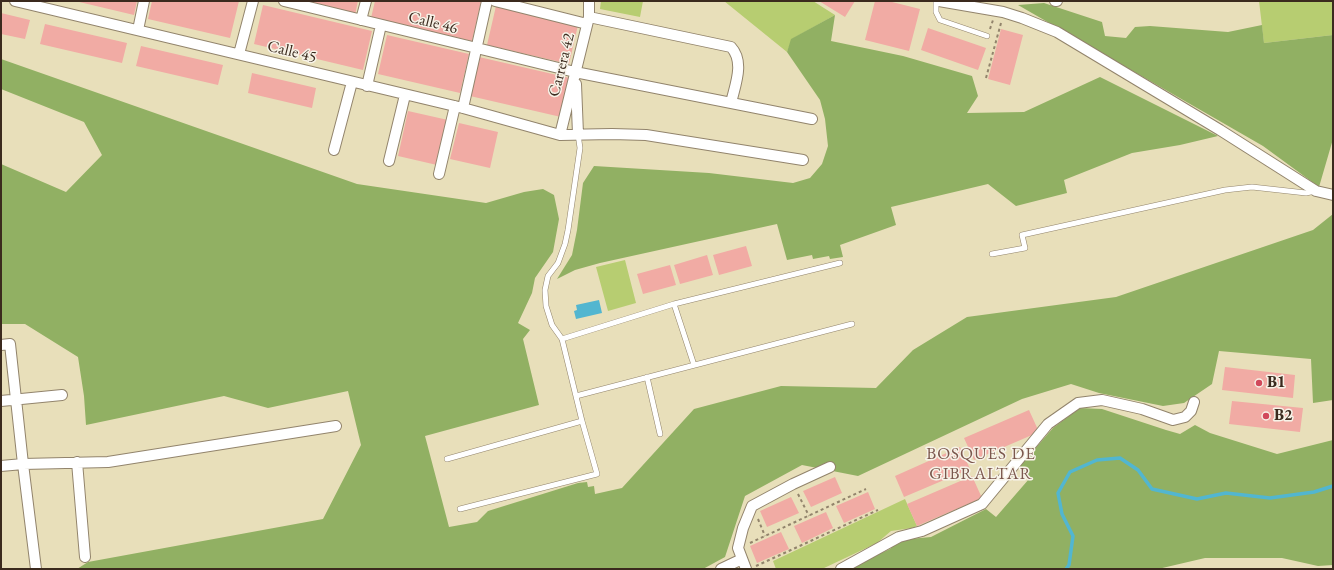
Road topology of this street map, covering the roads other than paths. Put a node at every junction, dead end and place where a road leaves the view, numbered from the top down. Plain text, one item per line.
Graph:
1 (15, 1) edge
2 (144, 1) edge
3 (253, 1) edge
4 (284, 1) edge
5 (366, 1) edge
6 (487, 1) edge
7 (495, 1) edge
8 (589, 1) edge
9 (937, 1) edge
10 (40, 4) edge
11 (361, 20) junction
12 (588, 20) junction
13 (380, 25) junction
14 (138, 30) junction
15 (987, 36) road end
16 (477, 49) junction
17 (239, 54) junction
18 (575, 72) junction
19 (352, 82) junction
20 (367, 86) junction
21 (405, 95) junction
22 (731, 102) junction
23 (459, 107) junction
24 (812, 119) dead end
25 (578, 134) junction
26 (560, 135) junction
27 (334, 150) dead end
28 (802, 160) dead end
29 (389, 161) dead end
30 (440, 174) dead end
31 (1316, 191) junction
32 (1333, 195) edge
33 (992, 254) dead end
34 (840, 263) dead end
35 (674, 304) junction
36 (852, 324) dead end
37 (562, 339) junction
38 (1, 345) edge
39 (694, 365) junction
40 (647, 377) junction
41 (62, 395) dead end
42 (576, 396) junction
43 (16, 399) junction
44 (1, 401) edge
45 (1194, 402) dead end
46 (582, 421) junction
47 (336, 426) dead end
48 (660, 434) dead end
49 (447, 459) dead end
50 (78, 462) junction
51 (23, 464) junction
52 (1, 466) edge
53 (830, 467) dead end
54 (460, 510) dead end
55 (85, 557) dead end
56 (742, 559) junction
57 (36, 569) edge
58 (721, 569) edge
59 (746, 569) edge
60 (841, 569) edge

1 - 10 street, Calle 45
2 - 14 street
3 - 17 street
4 - 11 street, Calle 46
5 - 11 street
6 - 16 street
7 - 12 street
8 - 12 street, Carrera 42
9 - 15 lane
9 - 31 street
10 - 14 street, Calle 45
11 - 13 street, Calle 46
12 - 18 street, Carrera 42
12 - 22 street
13 - 16 street, Calle 46
13 - 20 street
14 - 17 street, Calle 45
16 - 18 street, Calle 46
16 - 23 street
17 - 19 street, Calle 45
18 - 22 street, Calle 46
18 - 25 street
18 - 26 street, Carrera 42
19 - 20 street, Calle 45
19 - 27 street
20 - 21 street, Calle 45
21 - 23 street, Calle 45
21 - 29 street
22 - 24 street, Calle 46
23 - 26 street, Calle 45
23 - 30 street
25 - 26 street, Calle 45
25 - 28 street, Calle 45
25 - 37 lane
31 - 32 street
31 - 33 lane
34 - 35 lane
35 - 37 lane
35 - 39 lane
36 - 39 lane
37 - 42 lane
38 - 43 street
39 - 40 lane
40 - 42 lane
40 - 48 lane
41 - 43 street
42 - 46 lane
43 - 44 street
43 - 51 street
45 - 60 street
46 - 49 lane
46 - 54 lane
47 - 50 street
50 - 51 street
50 - 55 street
51 - 52 street
51 - 57 street
53 - 56 street
56 - 58 street
56 - 59 street

